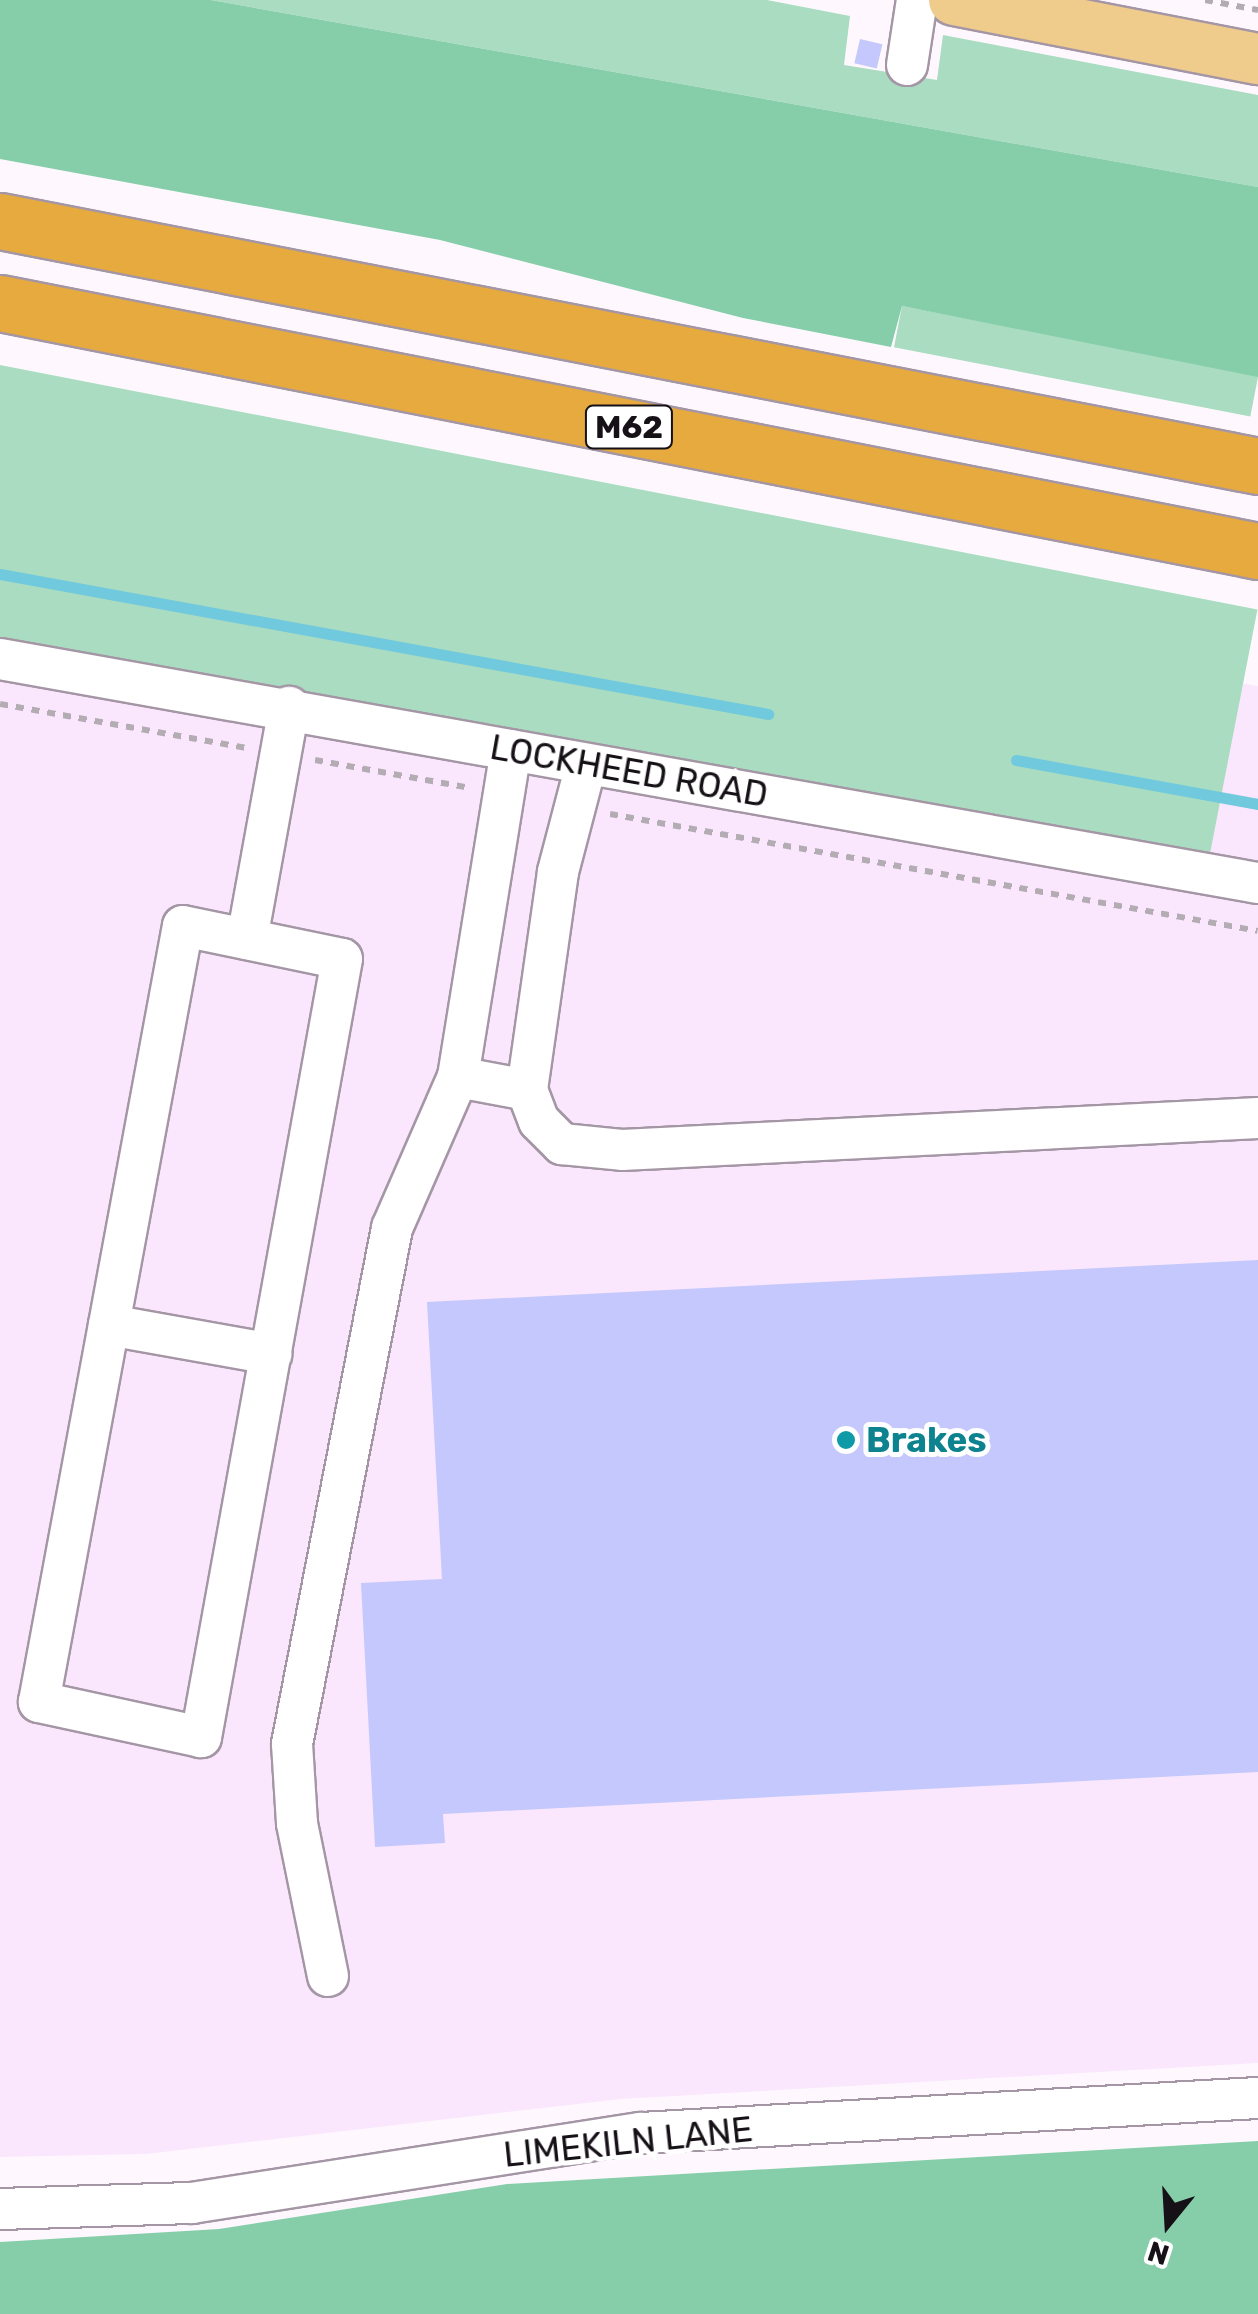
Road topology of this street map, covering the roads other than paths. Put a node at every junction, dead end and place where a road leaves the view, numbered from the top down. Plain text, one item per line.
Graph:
1 (918, 0) edge
2 (954, 0) edge
3 (1066, 11) edge
4 (1258, 60) edge
5 (907, 65) dead end
6 (0, 221) edge
7 (0, 303) edge
8 (1258, 466) edge
9 (1258, 551) edge
10 (0, 659) edge
11 (289, 707) junction
12 (510, 750) junction
13 (586, 765) junction
14 (1258, 883) edge
15 (248, 939) junction
16 (458, 1078) junction
17 (527, 1090) junction
18 (1258, 1118) edge
19 (109, 1325) junction
20 (270, 1354) junction
21 (328, 1976) dead end
22 (1258, 2098) edge
23 (0, 2209) edge

1 - 5 street
2 - 3 main road
3 - 4 main road
6 - 8 highway, M62
7 - 9 highway, M62
10 - 11 street, LOCKHEED ROAD
11 - 12 street, LOCKHEED ROAD
11 - 15 street
12 - 13 street, LOCKHEED ROAD
12 - 16 street
13 - 14 street, LOCKHEED ROAD
13 - 17 street
15 - 19 street
15 - 20 street
16 - 17 street
16 - 21 street
17 - 18 street
19 - 20 street
19 - 20 street
22 - 23 street, LIMEKILN LANE

